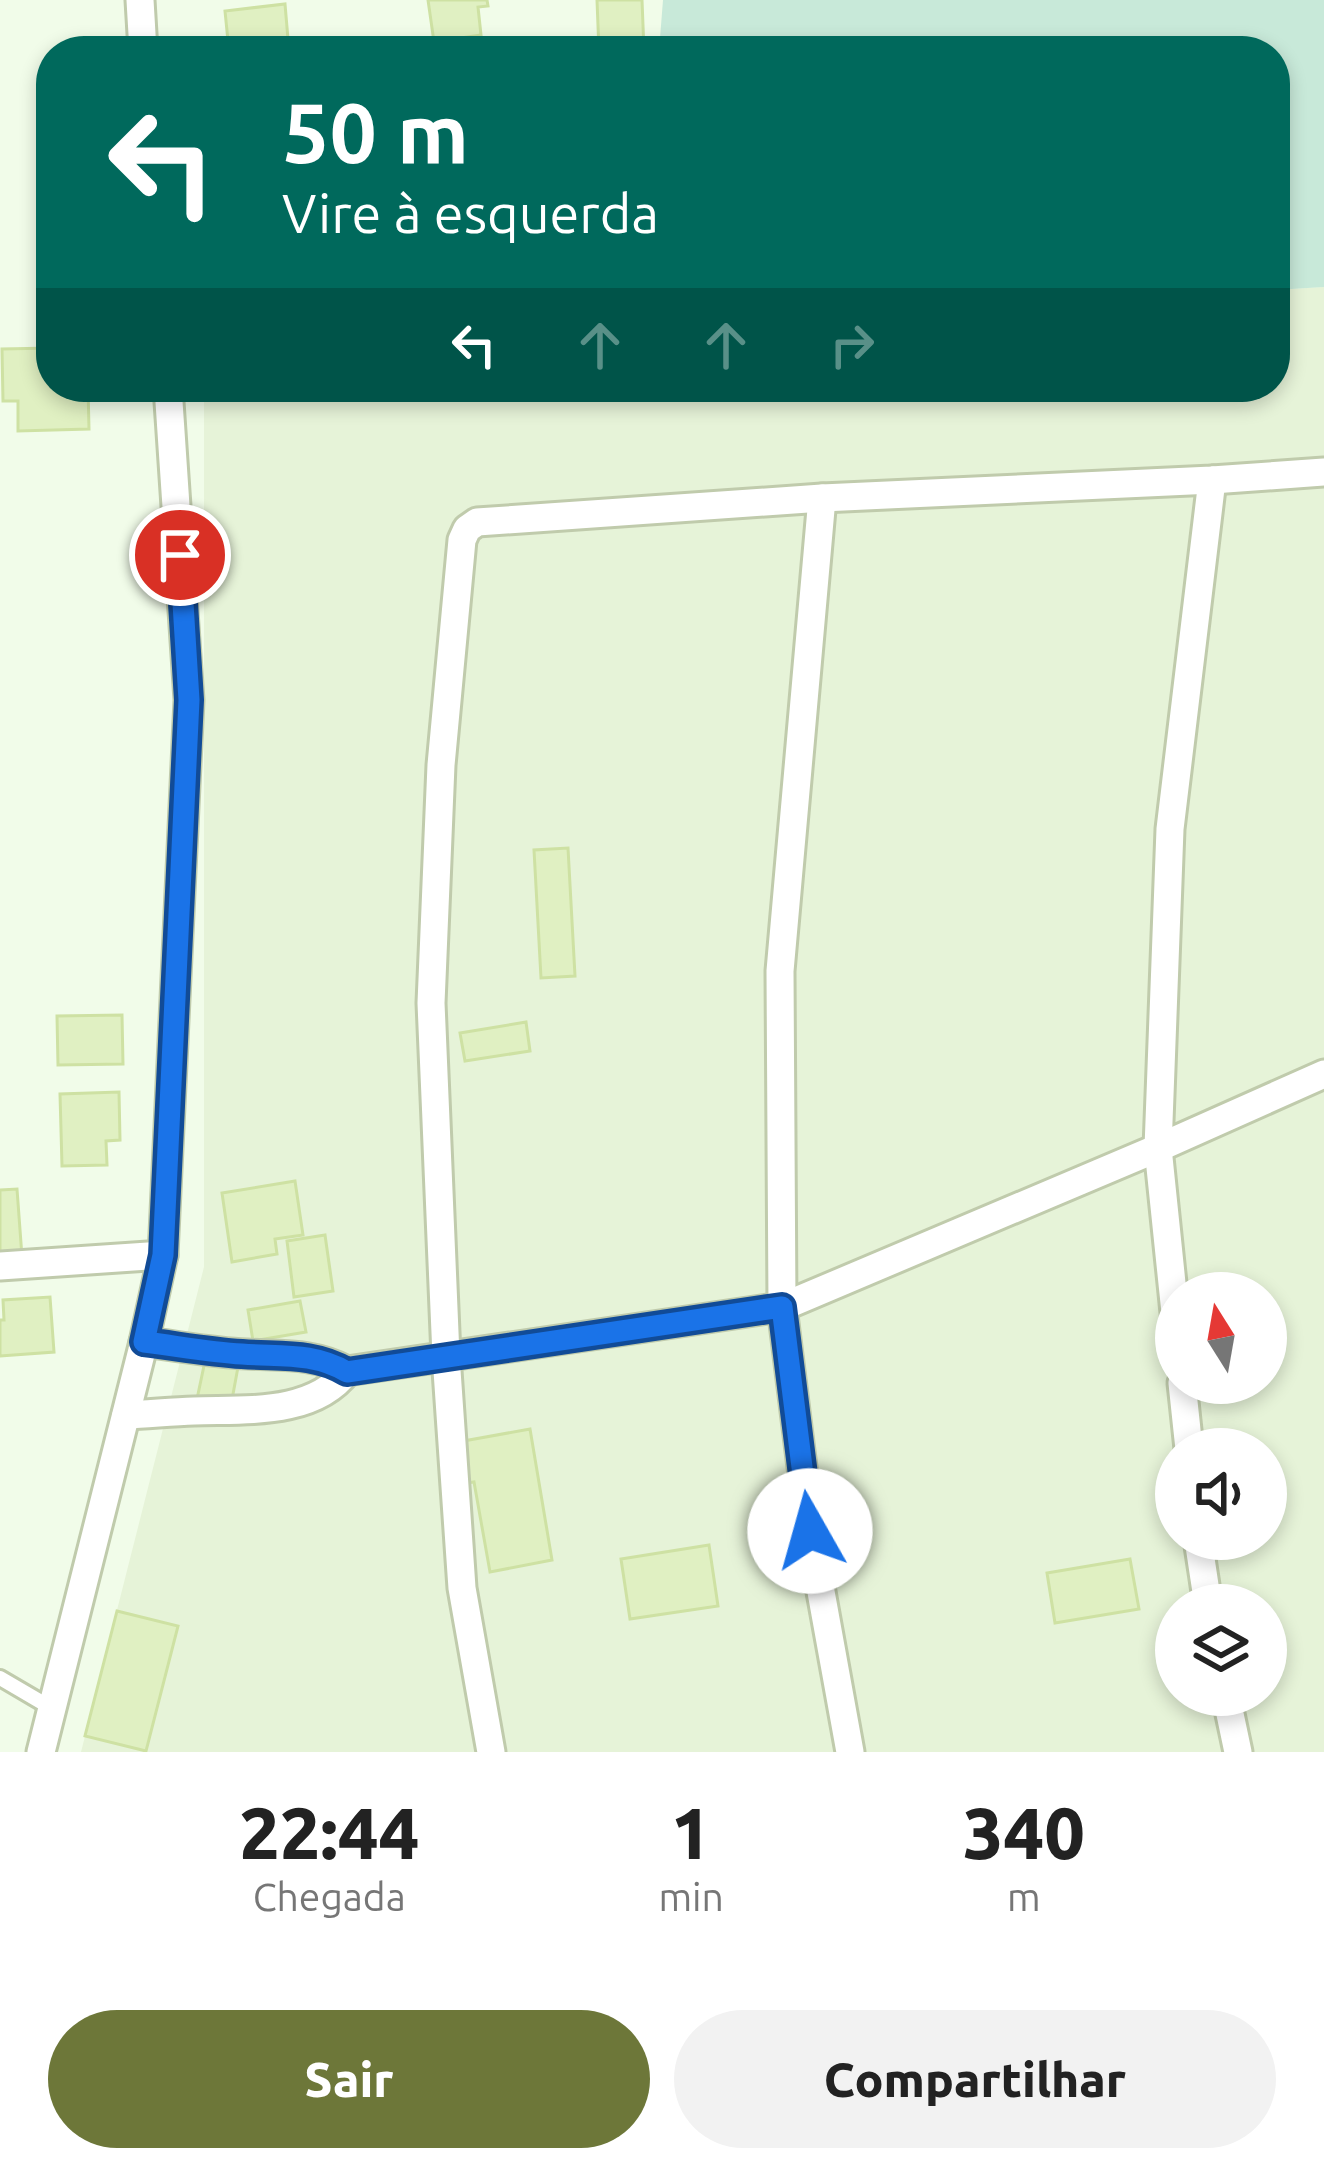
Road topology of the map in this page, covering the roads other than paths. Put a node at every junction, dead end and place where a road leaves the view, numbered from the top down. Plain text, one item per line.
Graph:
1 (140, 0) edge
2 (142, 36) edge
3 (170, 402) edge
4 (1324, 472) edge
5 (1212, 481) junction
6 (822, 498) junction
7 (1324, 1074) edge
8 (1159, 1148) junction
9 (163, 1255) junction
10 (0, 1266) edge
11 (1171, 1272) edge
12 (782, 1307) junction
13 (144, 1342) junction
14 (446, 1356) junction
15 (347, 1372) junction
16 (126, 1415) junction
17 (0, 1678) edge
18 (53, 1709) junction
19 (1230, 1716) edge
20 (41, 1752) edge
21 (491, 1752) edge
22 (850, 1752) edge
23 (1238, 1752) edge

1 - 2 street
3 - 9 street
4 - 5 street
5 - 6 street
5 - 8 street
6 - 12 street
6 - 14 street
7 - 8 street
8 - 11 street
8 - 12 street
9 - 10 street
9 - 13 street
12 - 14 street
12 - 22 street
13 - 15 street
13 - 16 street
14 - 15 street
14 - 21 street
15 - 16 street
16 - 18 street
17 - 18 lane
18 - 20 street
19 - 23 street

